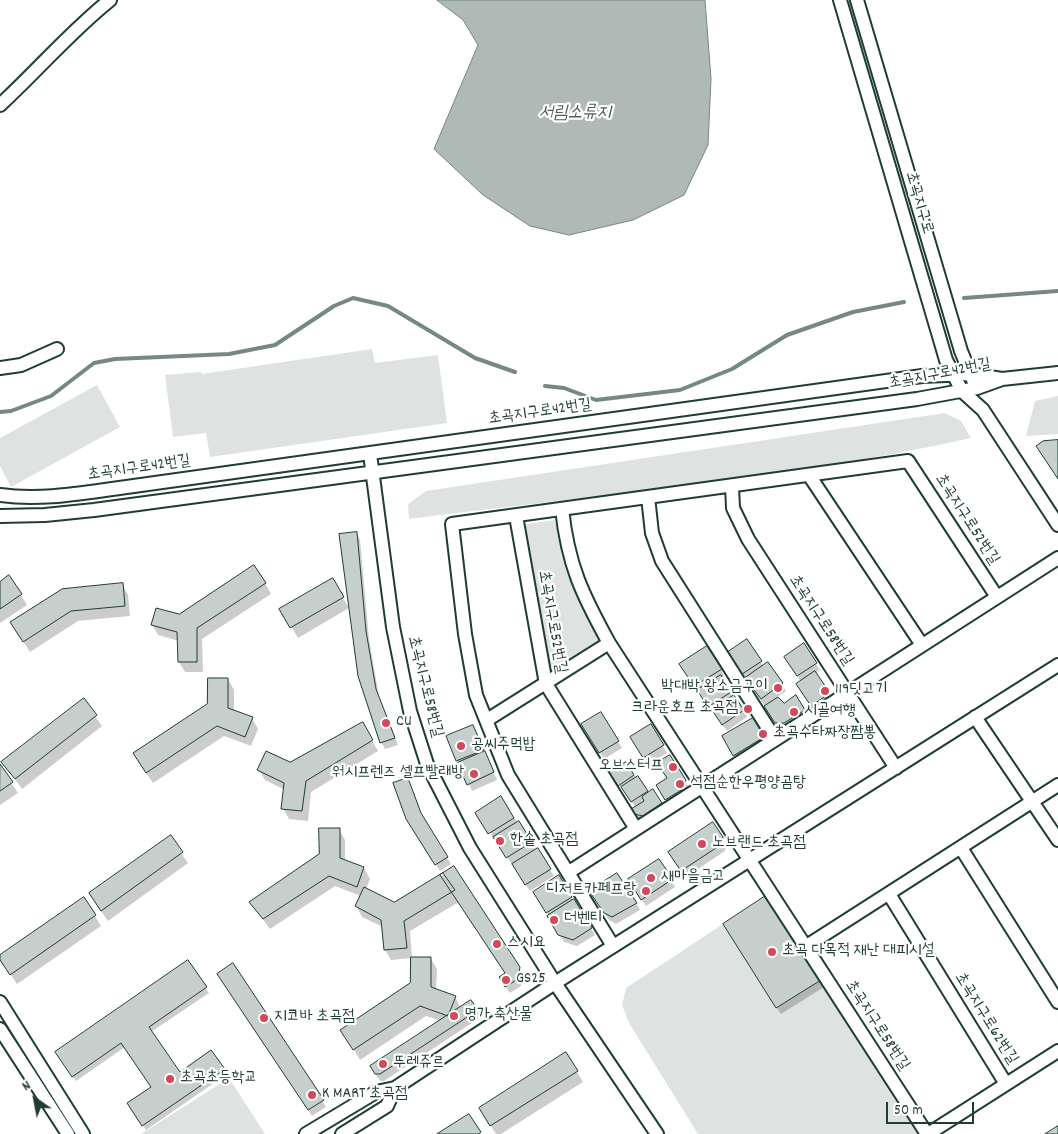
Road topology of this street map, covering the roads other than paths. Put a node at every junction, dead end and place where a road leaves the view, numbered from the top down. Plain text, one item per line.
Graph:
1 (110, 0) edge
2 (840, 0) edge
3 (857, 0) edge
4 (0, 105) edge
5 (57, 349) dead end
6 (0, 368) edge
7 (1058, 373) edge
8 (970, 374) junction
9 (953, 375) junction
10 (1002, 379) junction
11 (849, 386) junction
12 (977, 388) junction
13 (962, 391) junction
14 (853, 407) junction
15 (980, 407) junction
16 (370, 454) junction
17 (372, 473) junction
18 (809, 475) junction
19 (732, 486) junction
20 (0, 496) edge
21 (648, 498) junction
22 (562, 509) junction
23 (0, 516) edge
24 (516, 516) junction
25 (1058, 525) edge
26 (1058, 558) edge
27 (997, 597) junction
28 (609, 643) junction
29 (922, 645) junction
30 (1058, 665) edge
31 (546, 684) junction
32 (847, 693) junction
33 (975, 717) junction
34 (487, 720) junction
35 (776, 739) junction
36 (896, 768) junction
37 (1058, 785) edge
38 (702, 787) junction
39 (1033, 802) junction
40 (636, 829) junction
41 (1058, 840) edge
42 (961, 848) junction
43 (748, 861) junction
44 (569, 872) junction
45 (889, 894) junction
46 (614, 946) junction
47 (805, 947) junction
48 (555, 983) junction
49 (0, 1002) edge
50 (1058, 1002) edge
51 (0, 1029) edge
52 (1058, 1051) edge
53 (1006, 1084) junction
54 (395, 1088) junction
55 (68, 1134) edge
56 (83, 1134) edge
57 (306, 1134) edge
58 (342, 1134) edge
59 (657, 1134) edge
60 (928, 1134) edge

1 - 4 street
2 - 9 street, 초곡지구로
3 - 8 street, 초곡지구로
5 - 6 street
7 - 10 street
8 - 9 street, 초곡지구로42번길
8 - 10 street, 초곡지구로42번길
8 - 12 street, 초곡지구로
9 - 11 street, 초곡지구로42번길
9 - 13 street, 초곡지구로
10 - 12 street, 초곡지구로42번길
11 - 14 street
11 - 16 street, 초곡지구로42번길
12 - 13 street, 초곡지구로42번길
12 - 15 street, 초곡지구로
13 - 14 street, 초곡지구로42번길
13 - 15 street, 초곡지구로
14 - 17 street, 초곡지구로42번길
15 - 25 street, 초곡지구로
16 - 17 street, 초곡지구로58번길
16 - 20 street, 초곡지구로42번길
17 - 23 street, 초곡지구로42번길
17 - 48 street, 초곡지구로58번길
18 - 19 street
18 - 27 street, 초곡지구로52번길
18 - 29 street
19 - 21 street
19 - 32 street, 초곡지구로58번길
21 - 22 street
21 - 35 street
22 - 24 street
22 - 28 street, 초곡지구로58번길
24 - 31 street, 초곡지구로52번길
24 - 34 street
26 - 27 street
27 - 29 street
28 - 31 street
28 - 38 street, 초곡지구로58번길
29 - 32 street
30 - 33 street
31 - 34 street
31 - 40 street, 초곡지구로52번길
32 - 35 street
32 - 36 street, 초곡지구로58번길
33 - 36 street
33 - 39 street
34 - 44 street
35 - 38 street
36 - 43 street
37 - 39 street
38 - 40 street
38 - 43 street, 초곡지구로58번길
39 - 41 street
39 - 42 street
40 - 44 street
42 - 45 street
42 - 50 street
43 - 46 street
43 - 47 street, 초곡지구로58번길
44 - 46 street
45 - 47 street
45 - 53 street, 초곡지구로62번길
46 - 48 street
47 - 60 street, 초곡지구로58번길
48 - 54 street
48 - 59 street, 초곡지구로58번길
49 - 56 street
51 - 55 street
52 - 53 street
53 - 60 street
54 - 57 street
54 - 58 street

